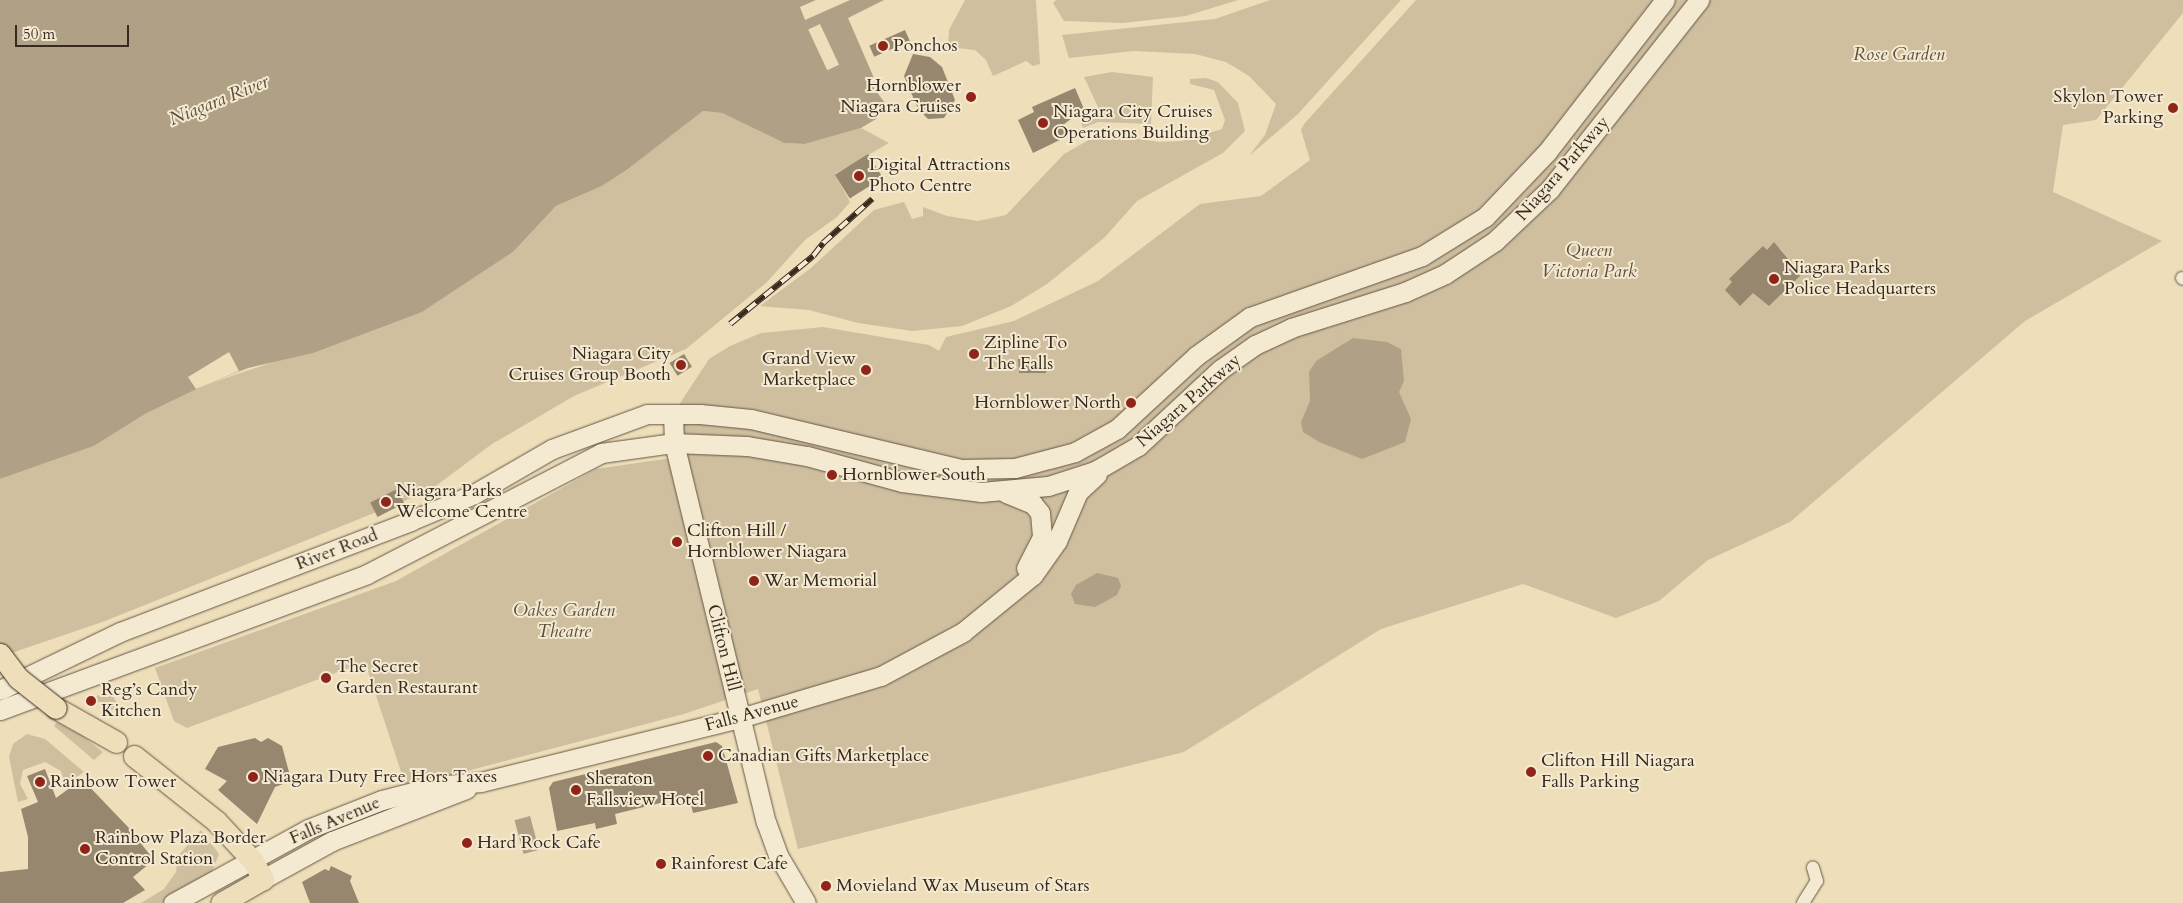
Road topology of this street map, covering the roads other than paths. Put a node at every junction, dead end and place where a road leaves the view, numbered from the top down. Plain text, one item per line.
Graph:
1 (1665, 0) edge
2 (1699, 0) edge
3 (673, 414) junction
4 (674, 444) junction
5 (1129, 452) junction
6 (1002, 492) junction
7 (1003, 599) junction
8 (0, 654) edge
9 (0, 690) edge
10 (0, 710) edge
11 (740, 718) junction
12 (116, 742) dead end
13 (134, 756) dead end
14 (481, 782) junction
15 (252, 861) junction
16 (1813, 868) dead end
17 (263, 879) junction
18 (172, 903) edge
19 (221, 903) edge
20 (806, 903) edge
21 (1803, 903) edge

1 - 3 main road, Niagara Parkway
2 - 5 main road, Niagara Parkway
3 - 4 main road, Clifton Hill
3 - 9 main road, River Road
4 - 6 main road, Niagara Parkway
4 - 10 main road, River Road
4 - 11 main road, Clifton Hill
5 - 6 main road, Niagara Parkway
5 - 7 main road, Falls Avenue
6 - 7 main road, Falls Avenue
7 - 11 main road, Falls Avenue
8 - 12 highway, bridge
11 - 14 main road, Falls Avenue
11 - 20 main road, Clifton Hill
13 - 15 highway
14 - 15 main road, Falls Avenue
14 - 17 main road, Falls Avenue
15 - 17 highway
15 - 18 main road, Falls Avenue
16 - 21 street
17 - 19 highway, Falls Avenue

